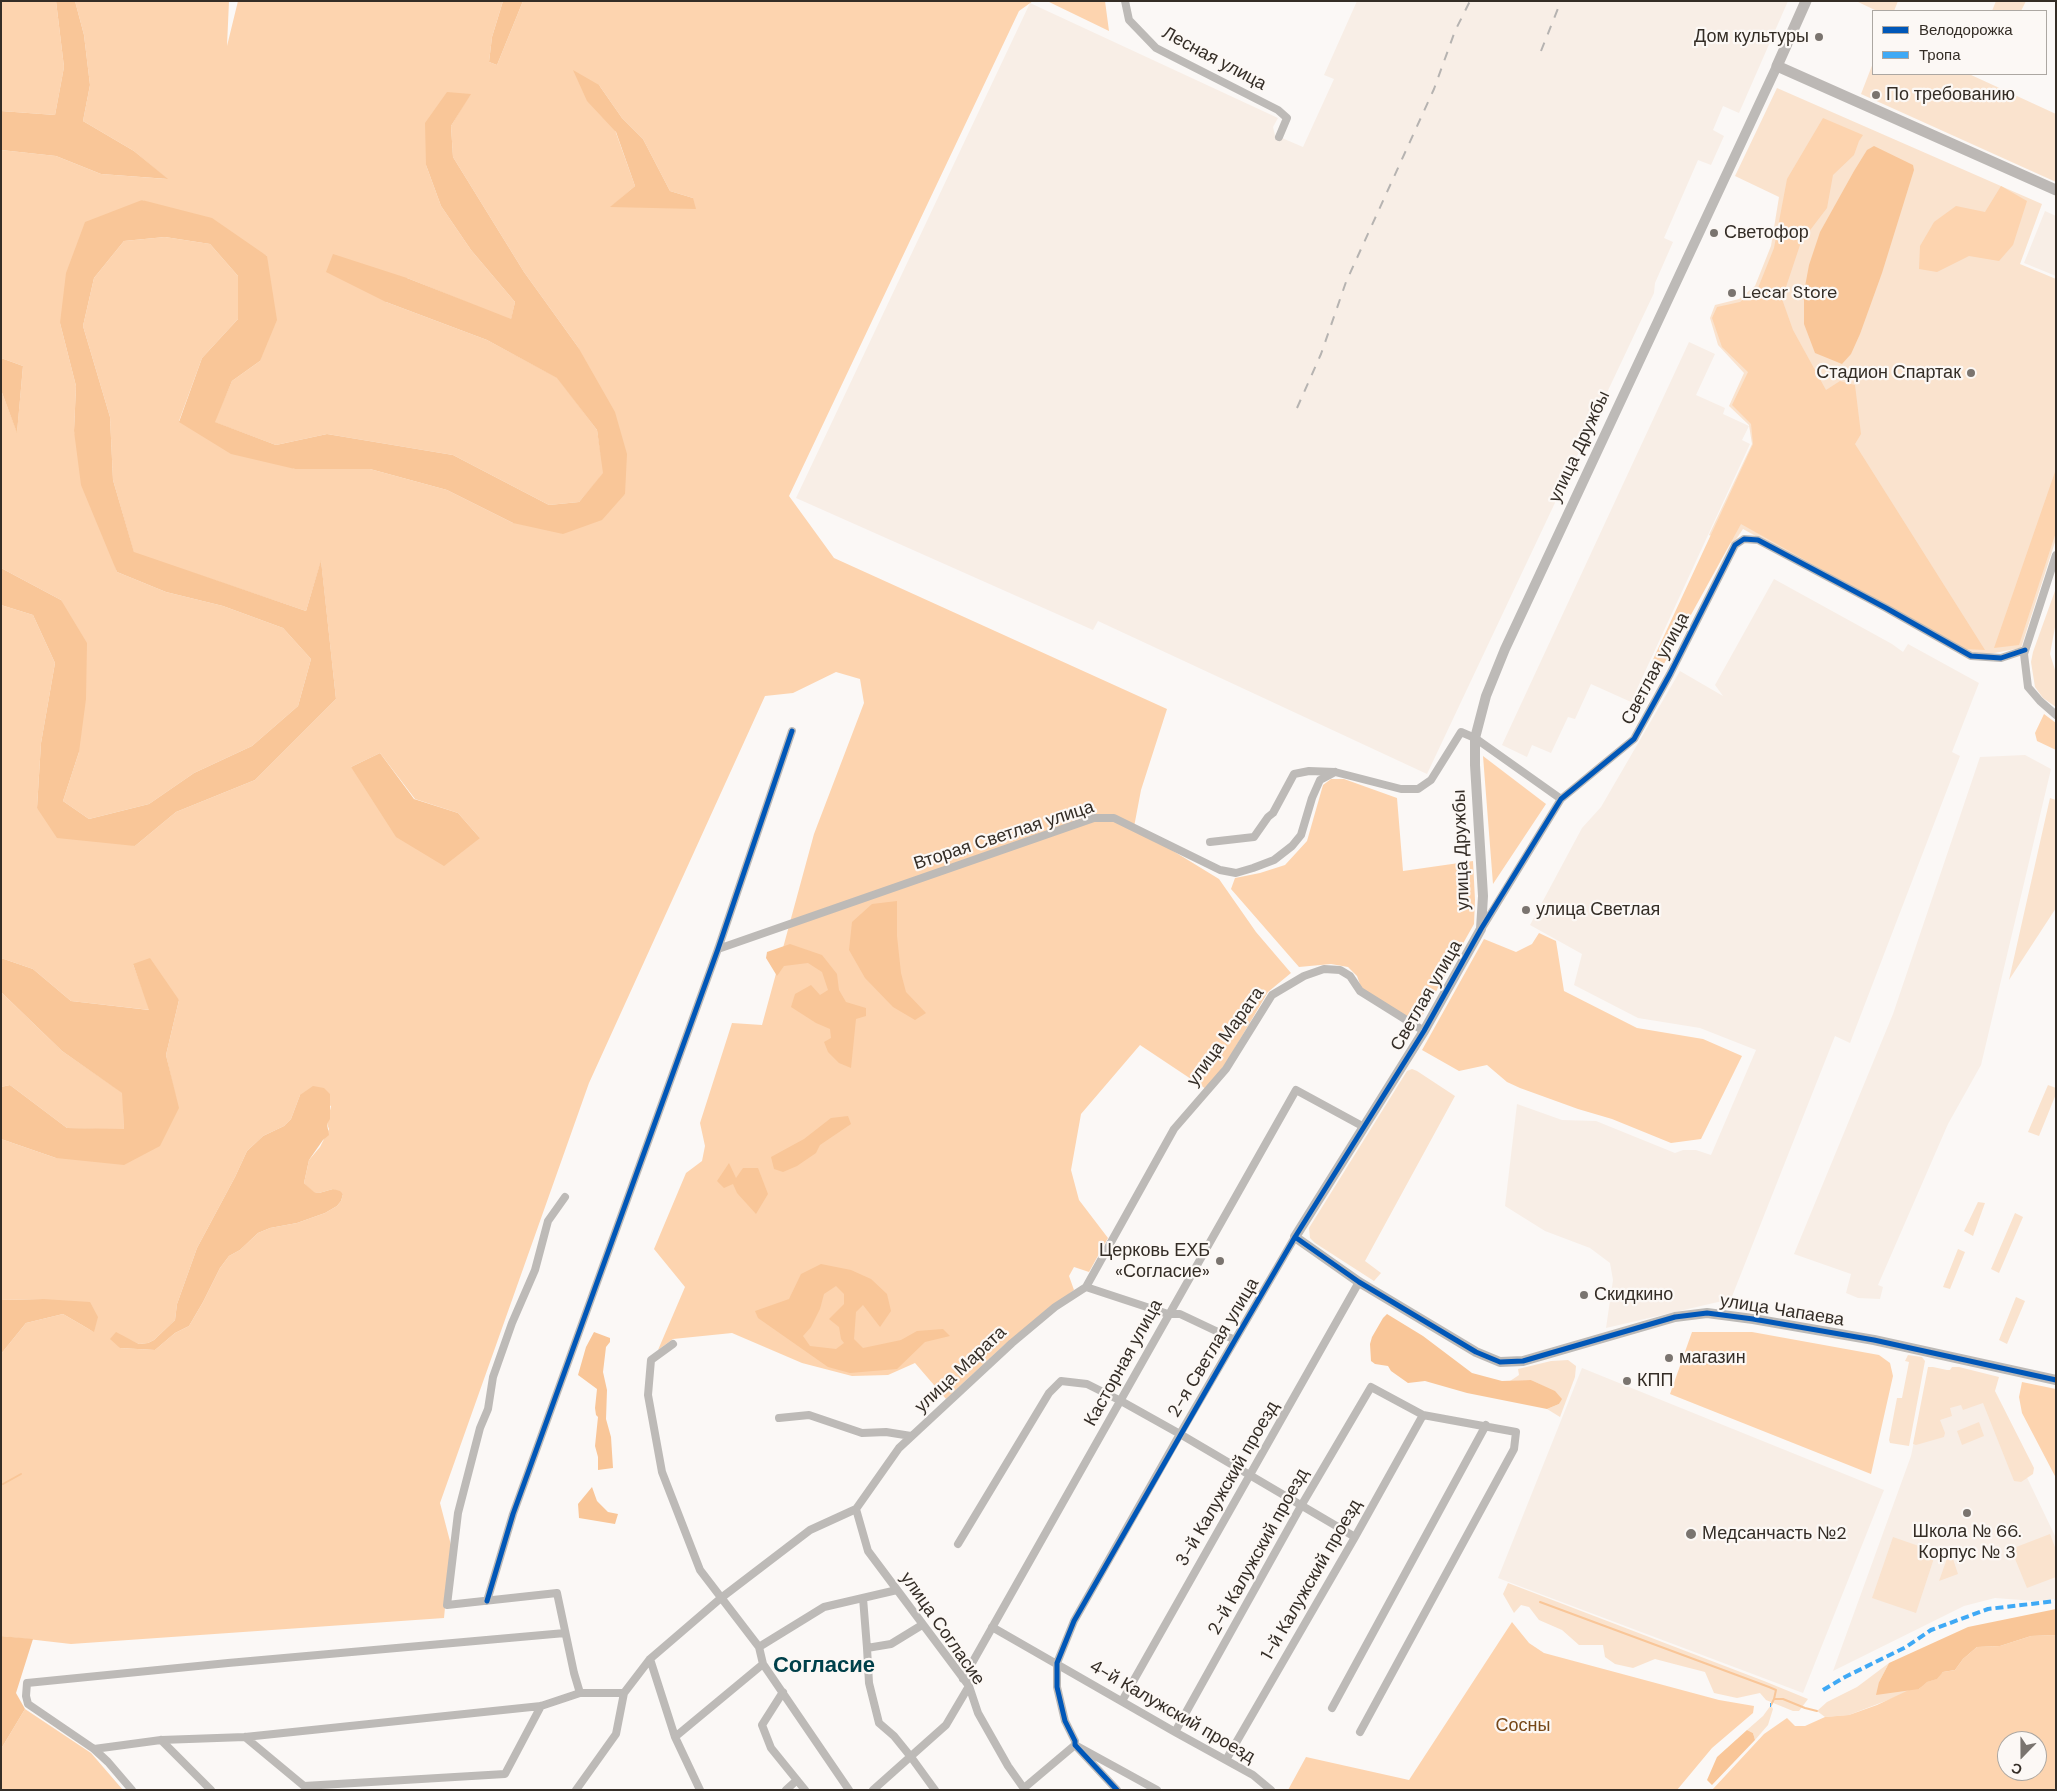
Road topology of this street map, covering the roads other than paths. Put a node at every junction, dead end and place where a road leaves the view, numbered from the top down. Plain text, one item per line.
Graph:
1 (1125, 1) edge
2 (1806, 1) edge
3 (1777, 66) junction
4 (1279, 138) dead end
5 (2056, 190) edge
6 (2056, 555) edge
7 (2025, 650) junction
8 (2056, 715) edge
9 (792, 731) dead end
10 (1475, 738) junction
11 (1335, 772) junction
12 (1561, 799) junction
13 (1210, 842) dead end
14 (1481, 929) junction
15 (718, 949) junction
16 (1424, 1031) junction
17 (1364, 1127) junction
18 (565, 1197) dead end
19 (1295, 1238) junction
20 (1359, 1282) junction
21 (1086, 1287) junction
22 (1168, 1314) junction
23 (1235, 1340) junction
24 (673, 1344) dead end
25 (2056, 1380) edge
26 (1121, 1401) junction
27 (1423, 1415) junction
28 (779, 1418) dead end
29 (1486, 1425) junction
30 (1180, 1434) junction
31 (911, 1436) junction
32 (1251, 1476) junction
33 (1301, 1506) junction
34 (856, 1509) junction
35 (1355, 1537) junction
36 (958, 1544) dead end
37 (897, 1590) junction
38 (721, 1598) junction
39 (863, 1598) junction
40 (487, 1601) junction
41 (922, 1624) junction
42 (992, 1627) junction
43 (566, 1633) junction
44 (759, 1648) junction
45 (867, 1648) junction
46 (650, 1660) junction
47 (1057, 1663) junction
48 (763, 1664) junction
49 (970, 1666) junction
50 (963, 1679) junction
51 (969, 1686) junction
52 (782, 1692) junction
53 (580, 1693) junction
54 (624, 1693) junction
55 (1122, 1701) junction
56 (541, 1706) junction
57 (1332, 1708) dead end
58 (1175, 1732) junction
59 (1360, 1732) dead end
60 (245, 1737) junction
61 (675, 1737) junction
62 (161, 1740) junction
63 (1075, 1745) junction
64 (94, 1749) junction
65 (912, 1757) junction
66 (1226, 1760) junction
67 (797, 1780) junction
68 (332, 1787) edge
69 (1025, 1789) edge
70 (132, 1790) edge
71 (211, 1790) edge
72 (576, 1790) edge
73 (700, 1790) edge
74 (786, 1790) edge
75 (806, 1790) edge
76 (849, 1790) edge
77 (873, 1790) edge
78 (935, 1790) edge
79 (1117, 1790) edge
80 (1156, 1790) edge
81 (1271, 1790) edge

1 - 4 street, Лесная улица
2 - 3 main road, улица Дружбы
3 - 5 main road
3 - 10 street, улица Дружбы
6 - 7 street
7 - 8 street
7 - 12 street, Светлая улица
9 - 15 street
10 - 11 street
10 - 12 street
10 - 14 street, улица Дружбы
11 - 13 street
11 - 15 street, Вторая Светлая улица
12 - 14 street, Светлая улица
14 - 16 street, Светлая улица
15 - 40 street
16 - 17 street, Светлая улица
16 - 21 street, улица Марата
17 - 19 street, Светлая улица
17 - 22 street, Касторная улица
18 - 40 street
19 - 20 street
19 - 23 street, 2-я Светлая улица
20 - 25 street, улица Чапаева
20 - 32 street, 3-й Калужский проезд
21 - 22 street
21 - 31 street, улица Марата
22 - 23 street
22 - 26 street, Касторная улица
23 - 30 street, 2-я Светлая улица
24 - 38 street
26 - 30 street
26 - 36 street
26 - 42 street, Касторная улица
27 - 29 street
27 - 33 street, 2-й Калужский проезд
27 - 35 street, 1-й Калужский проезд
28 - 31 street
29 - 57 street
29 - 59 street
30 - 32 street
30 - 47 street, 2-я Светлая улица
31 - 34 street, улица Марата
32 - 33 street
32 - 55 street, 3-й Калужский проезд
33 - 35 street
33 - 58 street, 2-й Калужский проезд
34 - 37 street, улица Согласие
34 - 38 street
35 - 66 street, 1-й Калужский проезд
37 - 39 street
37 - 41 street, улица Согласие
38 - 44 street
38 - 46 street
39 - 44 street
39 - 45 street
40 - 43 street
41 - 45 street
41 - 50 street, улица Согласие
42 - 47 street, 4-й Калужский проезд
42 - 49 street, Касторная улица
43 - 53 street
43 - 64 street
44 - 48 street
45 - 65 street
46 - 54 street
46 - 61 street
47 - 55 street, 4-й Калужский проезд
47 - 63 street
48 - 52 street
48 - 61 street
49 - 50 street, Касторная улица
49 - 51 street
50 - 51 street, улица Согласие
51 - 65 street
51 - 69 street, улица Согласие
52 - 67 street
52 - 76 street
53 - 54 street
53 - 56 street
54 - 72 street
55 - 58 street, 4-й Калужский проезд
56 - 60 street
56 - 68 street
58 - 66 street, 4-й Калужский проезд
60 - 62 street
60 - 68 street
61 - 73 street
62 - 64 street
62 - 71 street
63 - 69 street
63 - 79 street
63 - 80 street
64 - 70 street
65 - 77 street
65 - 78 street
66 - 81 street, 4-й Калужский проезд
67 - 74 street
67 - 75 street

